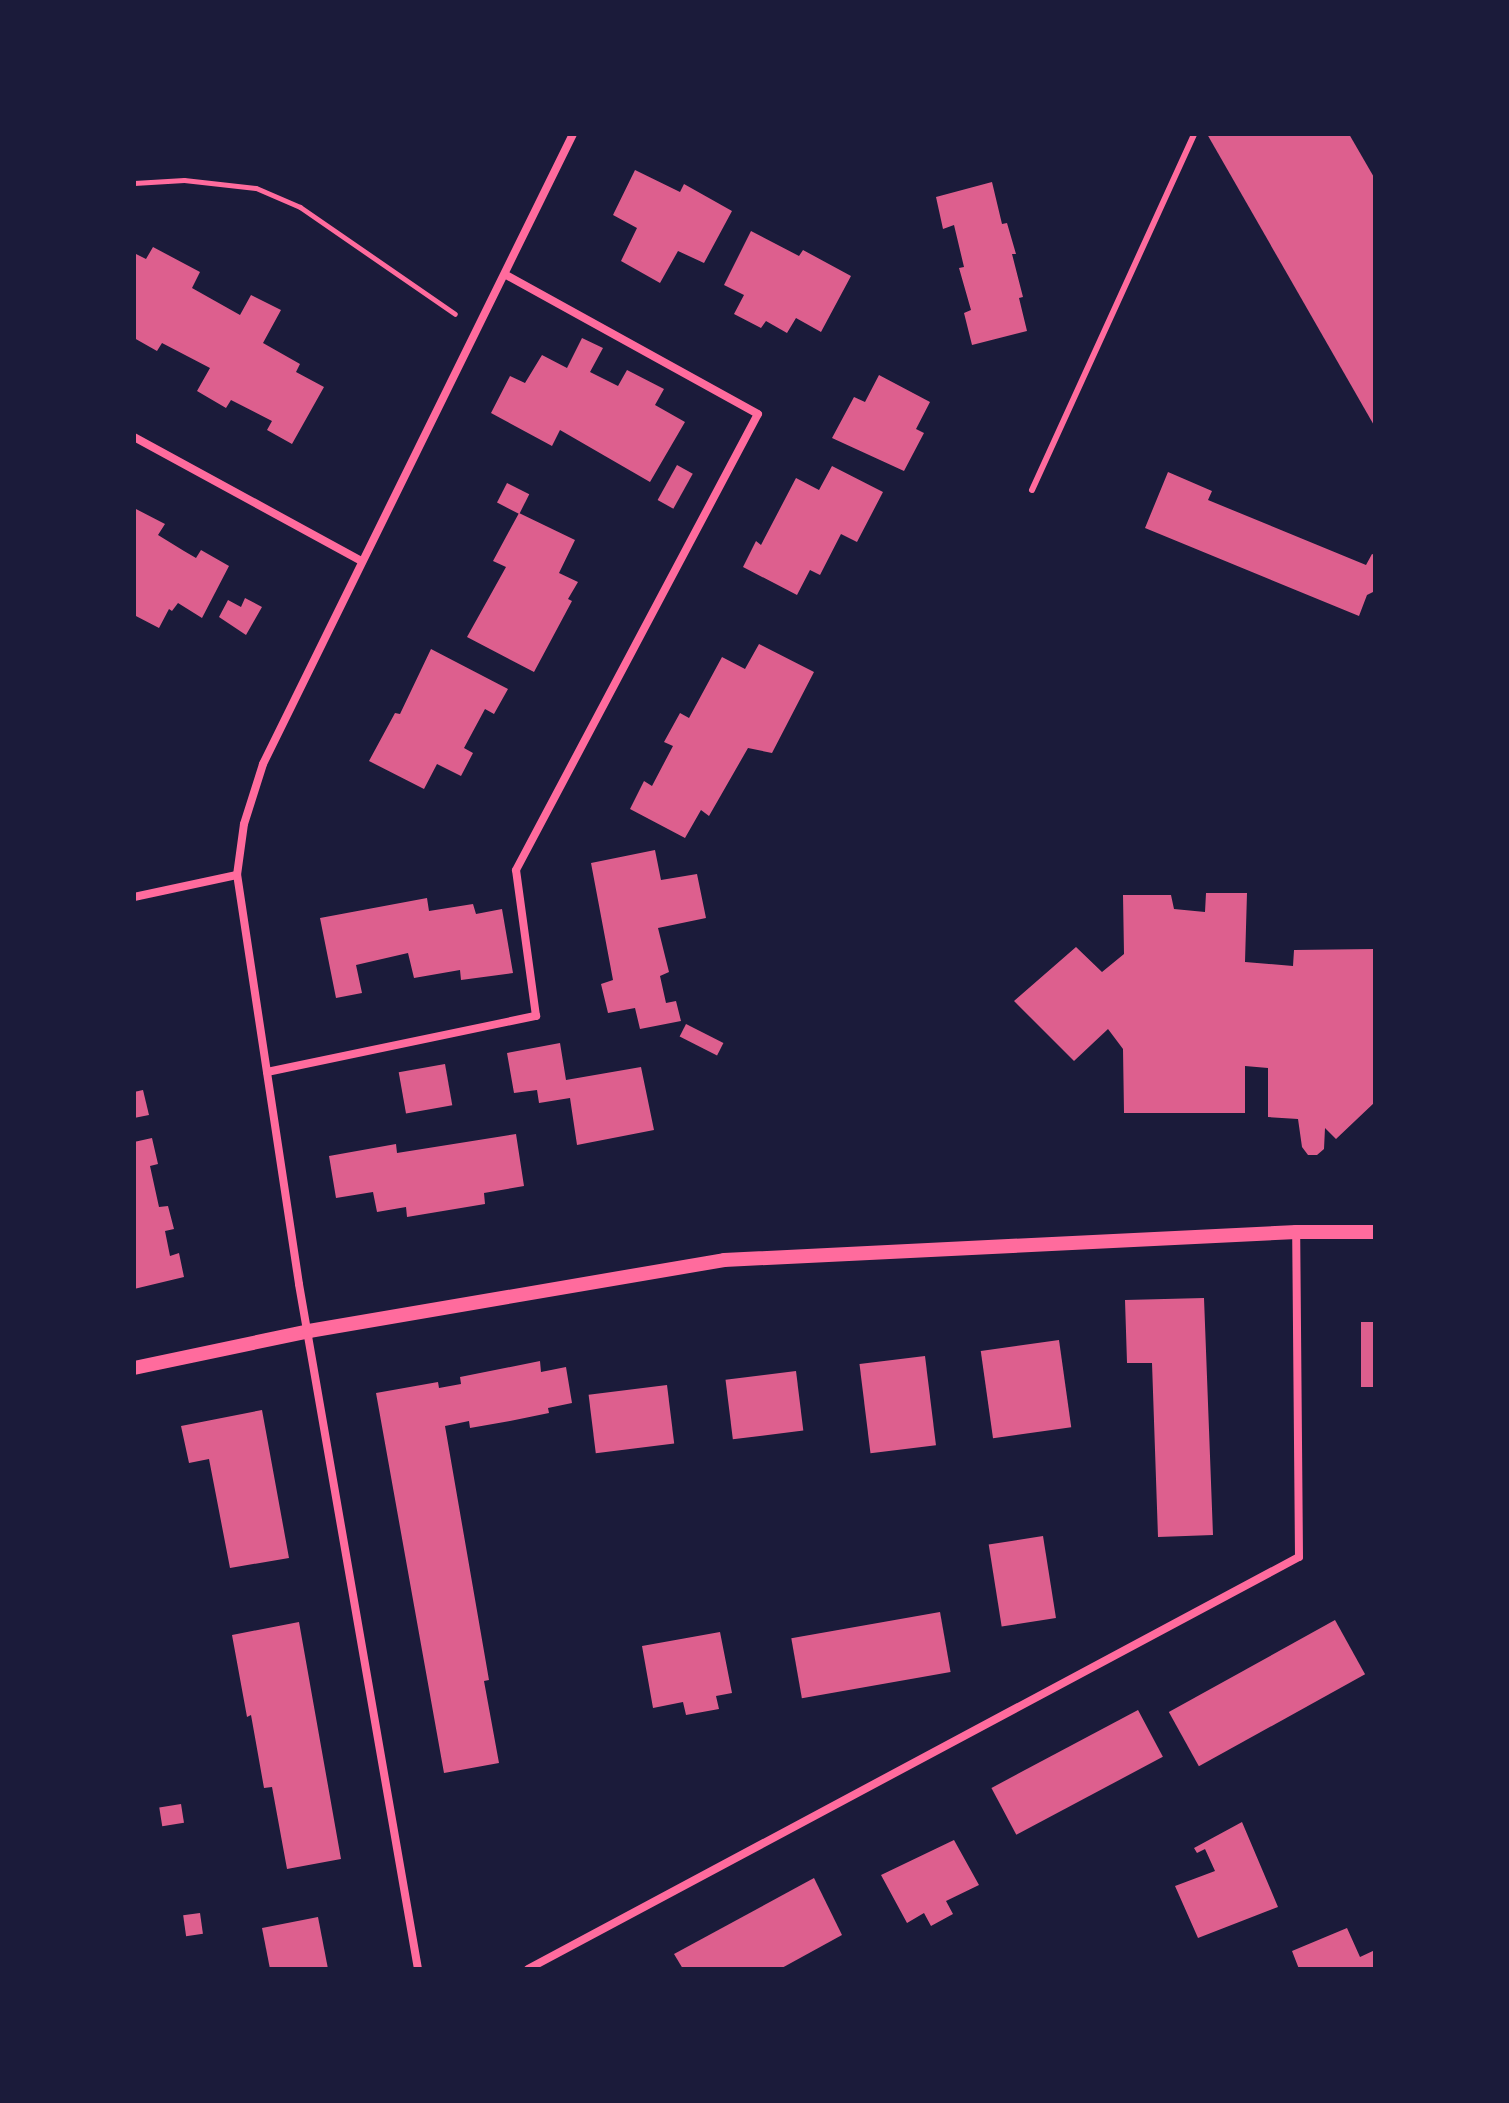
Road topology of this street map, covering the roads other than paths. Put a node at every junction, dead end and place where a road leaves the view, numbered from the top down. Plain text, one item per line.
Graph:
1 (573, 134) edge
2 (1194, 134) edge
3 (506, 275) junction
4 (134, 437) edge
5 (1032, 490) dead end
6 (361, 561) junction
7 (237, 875) junction
8 (134, 897) edge
9 (267, 1072) junction
10 (1296, 1232) junction
11 (1375, 1232) edge
12 (309, 1331) junction
13 (134, 1368) edge
14 (418, 1969) edge
15 (528, 1969) edge

1 - 3 street
2 - 5 lane
3 - 6 street
3 - 9 street
4 - 6 street
6 - 7 street
7 - 8 street
7 - 9 street
9 - 12 street
10 - 11 street
10 - 12 street
10 - 15 street
12 - 13 street
12 - 14 street

